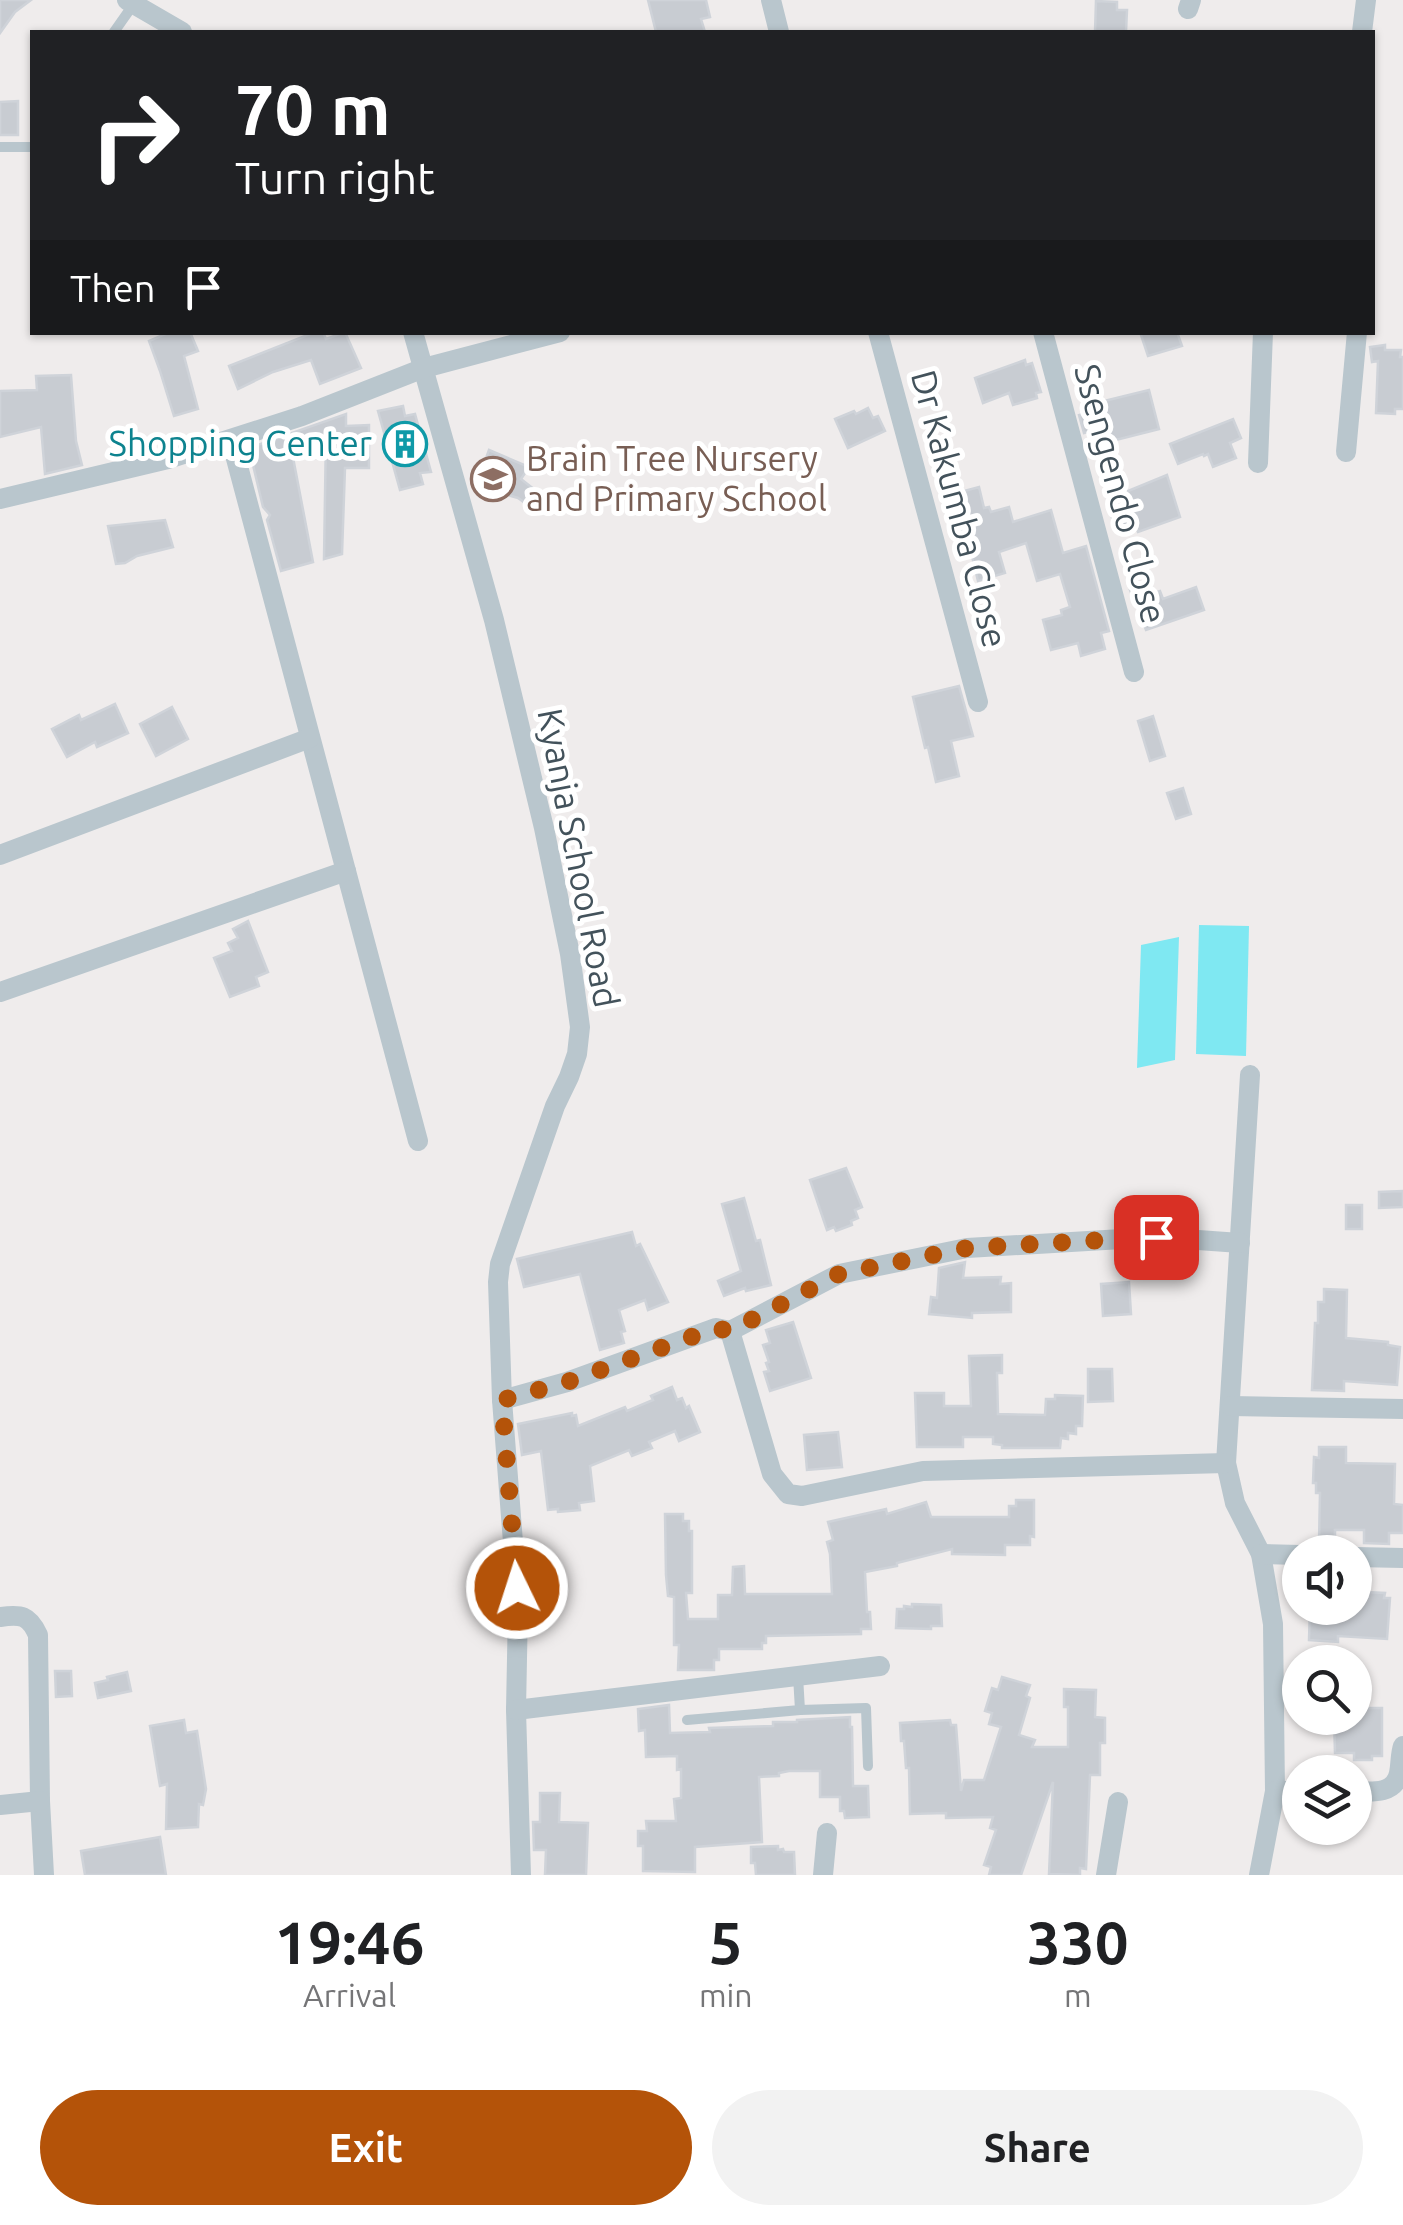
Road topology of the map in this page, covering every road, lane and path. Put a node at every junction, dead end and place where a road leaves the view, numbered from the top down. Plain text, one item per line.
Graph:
1 (770, 0) edge
2 (1366, 0) edge
3 (130, 2) edge
4 (115, 30) edge
5 (179, 30) edge
6 (778, 30) edge
7 (1362, 30) edge
8 (0, 146) edge
9 (30, 147) edge
10 (414, 335) edge
11 (549, 335) edge
12 (879, 335) edge
13 (1044, 335) edge
14 (1262, 335) edge
15 (1357, 335) edge
16 (424, 368) junction
17 (231, 440) junction
18 (1346, 452) dead end
19 (1258, 463) dead end
20 (0, 499) edge
21 (1134, 672) dead end
22 (978, 702) dead end
23 (310, 738) junction
24 (0, 855) edge
25 (346, 871) junction
26 (0, 992) edge
27 (1250, 1075) dead end
28 (418, 1141) dead end
29 (1240, 1243) junction
30 (730, 1331) junction
31 (502, 1400) junction
32 (1231, 1406) junction
33 (1403, 1409) edge
34 (1226, 1463) junction
35 (1261, 1554) junction
36 (1282, 1555) edge
37 (1372, 1557) edge
38 (1403, 1558) edge
39 (0, 1617) edge
40 (880, 1666) dead end
41 (798, 1676) junction
42 (516, 1710) junction
43 (800, 1710) junction
44 (687, 1720) dead end
45 (1403, 1746) edge
46 (868, 1766) dead end
47 (1275, 1790) junction
48 (1282, 1790) edge
49 (1372, 1791) edge
50 (40, 1801) junction
51 (1118, 1802) dead end
52 (0, 1806) edge
53 (827, 1834) dead end
54 (44, 1875) edge
55 (521, 1875) edge
56 (823, 1875) edge
57 (1106, 1875) edge
58 (1259, 1875) edge

1 - 6 street
2 - 7 street
3 - 4 lane
3 - 5 street
8 - 9 lane
10 - 16 street, Kyanja School Road
11 - 16 street
12 - 22 street, Dr Kakumba Close
13 - 21 street, Ssengendo Close
14 - 19 street
15 - 18 street
16 - 17 street
16 - 31 street, Kyanja School Road
17 - 20 street
17 - 23 street
23 - 24 street
23 - 25 street
25 - 26 street
25 - 28 street
27 - 29 street
29 - 30 street
29 - 32 street
30 - 31 street
30 - 34 street
31 - 42 street, Kyanja School Road
32 - 33 street
32 - 34 street
34 - 35 street
35 - 36 street
35 - 47 street
37 - 38 street
39 - 50 street
40 - 41 street
41 - 42 street
41 - 43 lane
42 - 55 street, Kyanja School Road
43 - 44 lane
43 - 46 lane
45 - 49 street
47 - 48 street
47 - 58 street
50 - 52 street
50 - 54 street
51 - 57 street
53 - 56 street

